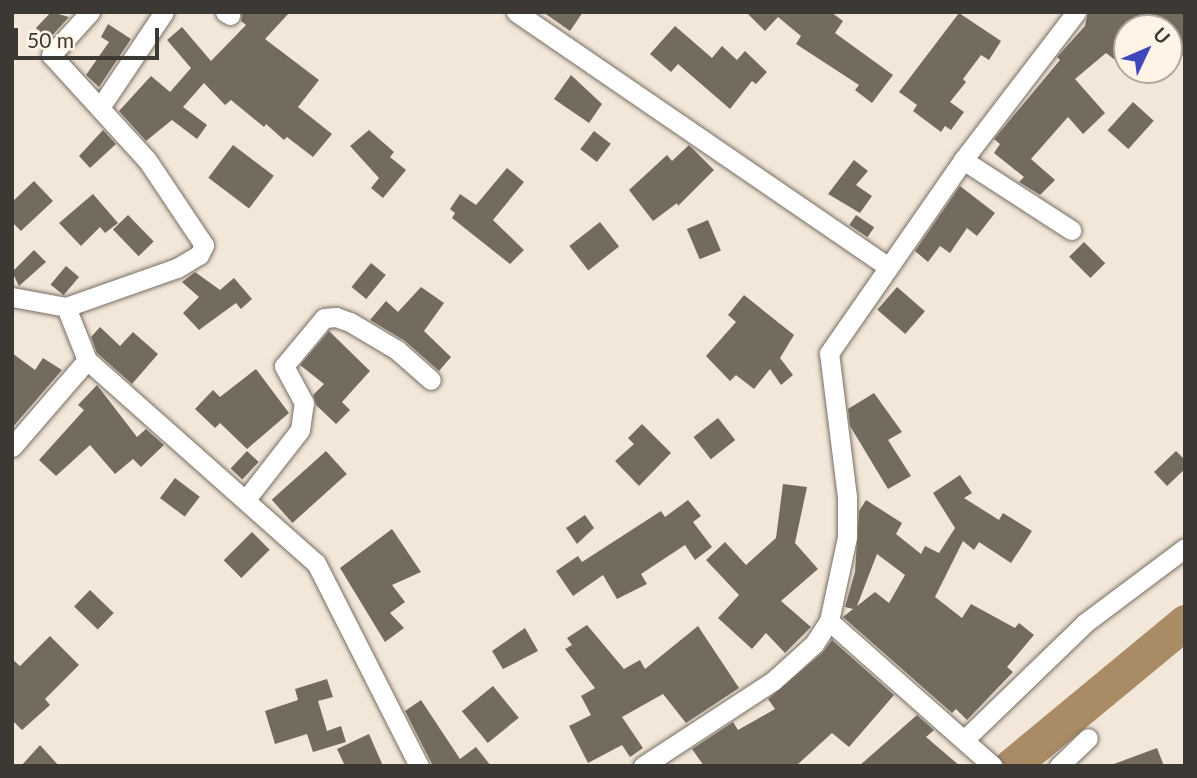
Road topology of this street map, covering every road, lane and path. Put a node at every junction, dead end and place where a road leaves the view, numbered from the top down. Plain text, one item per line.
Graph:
1 (90, 12) edge
2 (164, 12) edge
3 (516, 12) edge
4 (1076, 12) edge
5 (101, 106) junction
6 (963, 160) junction
7 (1071, 230) dead end
8 (887, 266) junction
9 (12, 297) edge
10 (66, 307) junction
11 (87, 360) junction
12 (431, 380) dead end
13 (12, 447) edge
14 (247, 498) junction
15 (1185, 548) edge
16 (829, 621) junction
17 (966, 738) junction
18 (1087, 738) dead end
19 (419, 766) edge
20 (643, 766) edge
21 (993, 766) edge
22 (1059, 766) edge

1 - 5 street
2 - 5 street
3 - 8 street
4 - 6 street
5 - 10 street
6 - 7 street
6 - 8 street
8 - 16 street
9 - 10 street
10 - 11 street
11 - 13 street
11 - 14 street
12 - 14 street
14 - 19 street
15 - 17 street
16 - 17 street
16 - 20 street
17 - 21 street
18 - 22 street

